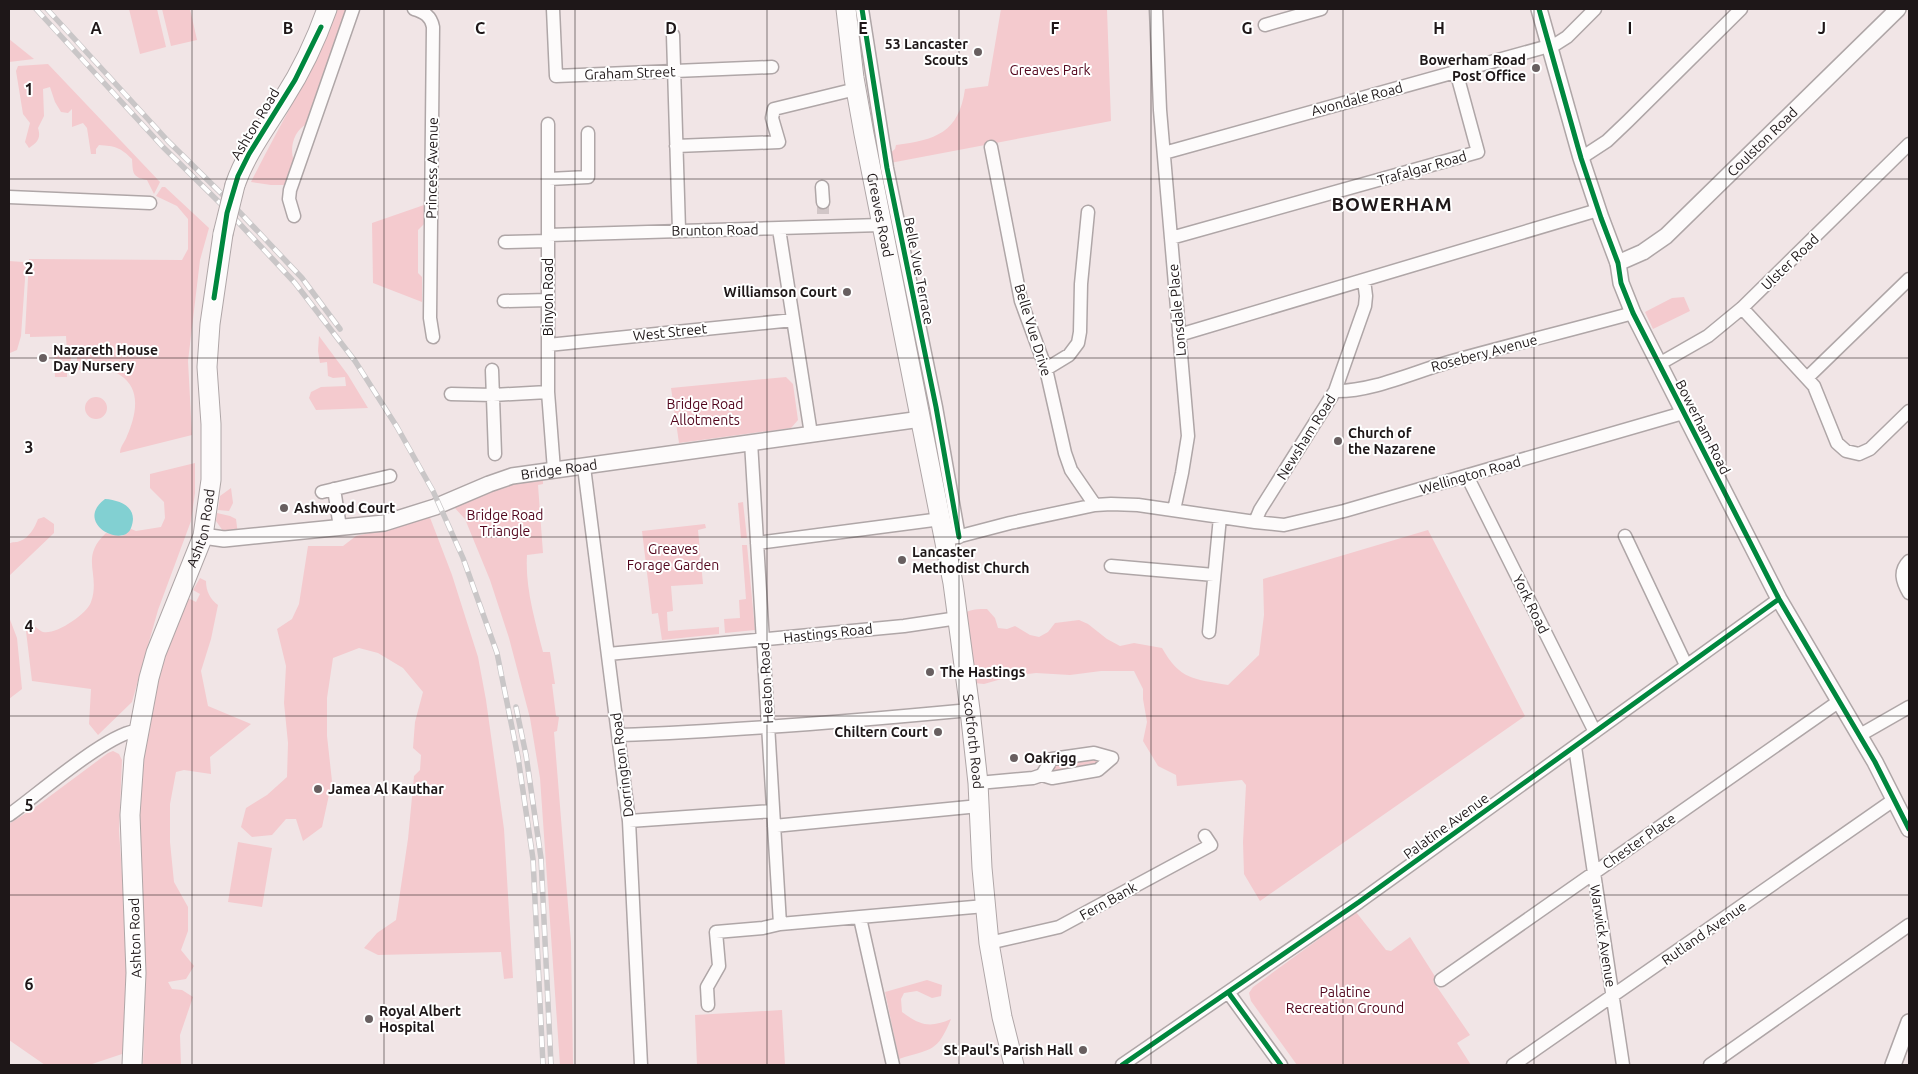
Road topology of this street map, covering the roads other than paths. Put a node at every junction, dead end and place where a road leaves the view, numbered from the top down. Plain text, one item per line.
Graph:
1 (327, 9) edge
2 (353, 9) edge
3 (414, 9) edge
4 (553, 9) edge
5 (846, 9) edge
6 (862, 9) edge
7 (1156, 9) edge
8 (1321, 9) edge
9 (1539, 9) edge
10 (1595, 9) edge
11 (1741, 9) edge
12 (1898, 9) edge
13 (1265, 26) dead end
14 (673, 35) dead end
15 (1550, 46) junction
16 (772, 67) dead end
17 (674, 71) junction
18 (1456, 71) junction
19 (856, 89) junction
20 (548, 124) dead end
21 (588, 133) dead end
22 (1909, 144) edge
23 (676, 146) junction
24 (991, 147) dead end
25 (1164, 153) junction
26 (1581, 158) junction
27 (548, 179) junction
28 (822, 187) dead end
29 (9, 197) edge
30 (148, 199) dead end
31 (1598, 210) junction
32 (1088, 212) dead end
33 (823, 215) junction
34 (294, 216) dead end
35 (881, 224) junction
36 (779, 229) junction
37 (679, 230) junction
38 (548, 238) junction
39 (1170, 238) junction
40 (505, 242) dead end
41 (1618, 263) junction
42 (1909, 279) edge
43 (1364, 280) junction
44 (548, 300) junction
45 (504, 301) dead end
46 (1742, 308) junction
47 (1633, 313) junction
48 (793, 320) junction
49 (1179, 335) junction
50 (433, 337) dead end
51 (548, 345) junction
52 (1659, 364) junction
53 (1046, 369) junction
54 (492, 370) dead end
55 (1808, 377) junction
56 (1335, 391) junction
57 (548, 392) junction
58 (451, 394) dead end
59 (493, 395) junction
60 (1909, 411) edge
61 (1683, 413) junction
62 (921, 419) junction
63 (811, 434) junction
64 (751, 442) junction
65 (495, 454) dead end
66 (584, 467) junction
67 (554, 470) junction
68 (390, 476) dead end
69 (1467, 476) junction
70 (1095, 505) junction
71 (1174, 510) junction
72 (1220, 517) junction
73 (941, 519) junction
74 (1255, 522) junction
75 (340, 528) junction
76 (203, 536) junction
77 (1625, 536) dead end
78 (952, 538) junction
79 (757, 543) junction
80 (1909, 561) edge
81 (1111, 566) dead end
82 (1214, 576) junction
83 (1909, 593) edge
84 (1779, 599) junction
85 (958, 618) junction
86 (1209, 632) dead end
87 (763, 640) junction
88 (608, 654) junction
89 (1686, 665) junction
90 (1838, 702) junction
91 (1909, 707) edge
92 (970, 710) junction
93 (768, 727) junction
94 (139, 731) junction
95 (1595, 732) junction
96 (619, 735) junction
97 (1860, 735) junction
98 (1575, 747) junction
99 (1042, 775) dead end
100 (978, 783) junction
101 (1895, 799) junction
102 (979, 806) junction
103 (773, 812) junction
104 (9, 815) edge
105 (629, 822) junction
106 (774, 826) junction
107 (1909, 829) edge
108 (1205, 836) dead end
109 (1594, 873) junction
110 (985, 906) junction
111 (860, 918) junction
112 (780, 924) junction
113 (1909, 925) edge
114 (990, 943) junction
115 (1440, 980) dead end
116 (1228, 992) junction
117 (1612, 997) junction
118 (708, 1005) dead end
119 (1909, 1022) edge
120 (132, 1065) edge
121 (641, 1065) edge
122 (893, 1065) edge
123 (1014, 1065) edge
124 (1122, 1065) edge
125 (1281, 1065) edge
126 (1513, 1065) edge
127 (1623, 1065) edge
128 (1710, 1065) edge
129 (1893, 1065) edge

1 - 76 main road, Ashton Road, bridge
2 - 34 street
3 - 50 street, Princess Avenue
4 - 17 street, Graham Street
5 - 19 main road, Greaves Road
6 - 78 street, Belle Vue Terrace
7 - 25 street, Lonsdale Place
8 - 13 street
9 - 15 street, Bowerham Road
10 - 15 street, Avondale Road
11 - 26 street
12 - 41 street, Coulston Road
14 - 17 street
15 - 18 street, Avondale Road
15 - 26 street, Bowerham Road
16 - 17 street, Graham Street
17 - 23 street
18 - 25 street, Avondale Road
18 - 39 street, Trafalgar Road
19 - 23 street
19 - 35 main road, Greaves Road
20 - 27 street, Binyon Road
21 - 27 street
22 - 46 street, Ulster Road
23 - 37 street
24 - 53 street, Belle Vue Drive
25 - 39 street, Lonsdale Place
26 - 31 street, Bowerham Road
27 - 38 street, Binyon Road
28 - 33 street
29 - 30 street
31 - 41 street, Bowerham Road
31 - 43 street
32 - 53 street
33 - 35 street, Brunton Road
33 - 36 street, Brunton Road
35 - 62 main road, Greaves Road
36 - 37 street, Brunton Road
36 - 48 street
37 - 38 street, Brunton Road
38 - 40 street, Brunton Road
38 - 44 street, Binyon Road
39 - 49 street, Lonsdale Place
41 - 47 street, Bowerham Road
42 - 55 street
43 - 49 street
43 - 56 street, Newsham Road
44 - 45 street
44 - 51 street, Binyon Road
46 - 52 street, Ulster Road
46 - 55 street
47 - 52 street, Bowerham Road
47 - 56 street, Rosebery Avenue
48 - 51 street, West Street
48 - 63 street
49 - 71 street, Lonsdale Place
51 - 57 street, Binyon Road
52 - 61 street, Bowerham Road
53 - 70 street, Belle Vue Drive
54 - 59 street
55 - 60 street
56 - 74 street, Newsham Road
57 - 59 street
57 - 67 street, Binyon Road
58 - 59 street
59 - 65 street
61 - 69 street, Wellington Road
61 - 84 street, Bowerham Road
62 - 63 street, Bridge Road
62 - 73 main road, Scotforth Road
63 - 64 street, Bridge Road
64 - 66 street, Bridge Road
64 - 79 street, Heaton Road
66 - 67 street, Bridge Road
66 - 88 street, Dorrington Road
67 - 75 street, Bridge Road
68 - 75 street
69 - 74 street, Wellington Road
69 - 95 street, York Road
70 - 71 street
70 - 78 street
71 - 72 street
72 - 74 street
72 - 82 street
73 - 78 main road, Scotforth Road
73 - 79 street
75 - 76 street, Bridge Road
76 - 94 main road, Ashton Road
77 - 89 street
78 - 85 main road, Scotforth Road
79 - 87 street, Heaton Road
80 - 83 street
81 - 82 street
82 - 86 street
84 - 89 street, Palatine Avenue
84 - 90 street, Bowerham Road
85 - 87 street, Hastings Road
85 - 92 main road, Scotforth Road
87 - 88 street, Hastings Road
87 - 93 street, Heaton Road
88 - 96 street, Dorrington Road
89 - 95 street, Palatine Avenue
90 - 97 street, Bowerham Road
90 - 109 street, Chester Place
91 - 97 street
92 - 93 street
92 - 100 main road, Scotforth Road
93 - 96 street
93 - 103 street, Heaton Road
94 - 104 street
94 - 120 main road, Ashton Road
95 - 98 street, Palatine Avenue
96 - 105 street, Dorrington Road
97 - 101 street, Bowerham Road
98 - 109 street, Warwick Avenue
98 - 116 street, Palatine Avenue
99 - 100 street
100 - 102 main road, Scotforth Road
101 - 107 street, Bowerham Road
101 - 117 street, Rutland Avenue
102 - 106 street
102 - 110 main road, Scotforth Road
103 - 105 street
103 - 106 street, Heaton Road
105 - 121 street, Dorrington Road
106 - 112 street, Heaton Road
108 - 114 street, Fern Bank
109 - 115 street, Chester Place
109 - 117 street, Warwick Avenue
110 - 111 street
110 - 114 main road, Scotforth Road
111 - 112 street
111 - 122 street
112 - 118 street
113 - 128 street
114 - 123 main road, Scotforth Road
116 - 124 street, Palatine Avenue
116 - 125 street
117 - 126 street, Rutland Avenue
117 - 127 street, Warwick Avenue
119 - 129 street

